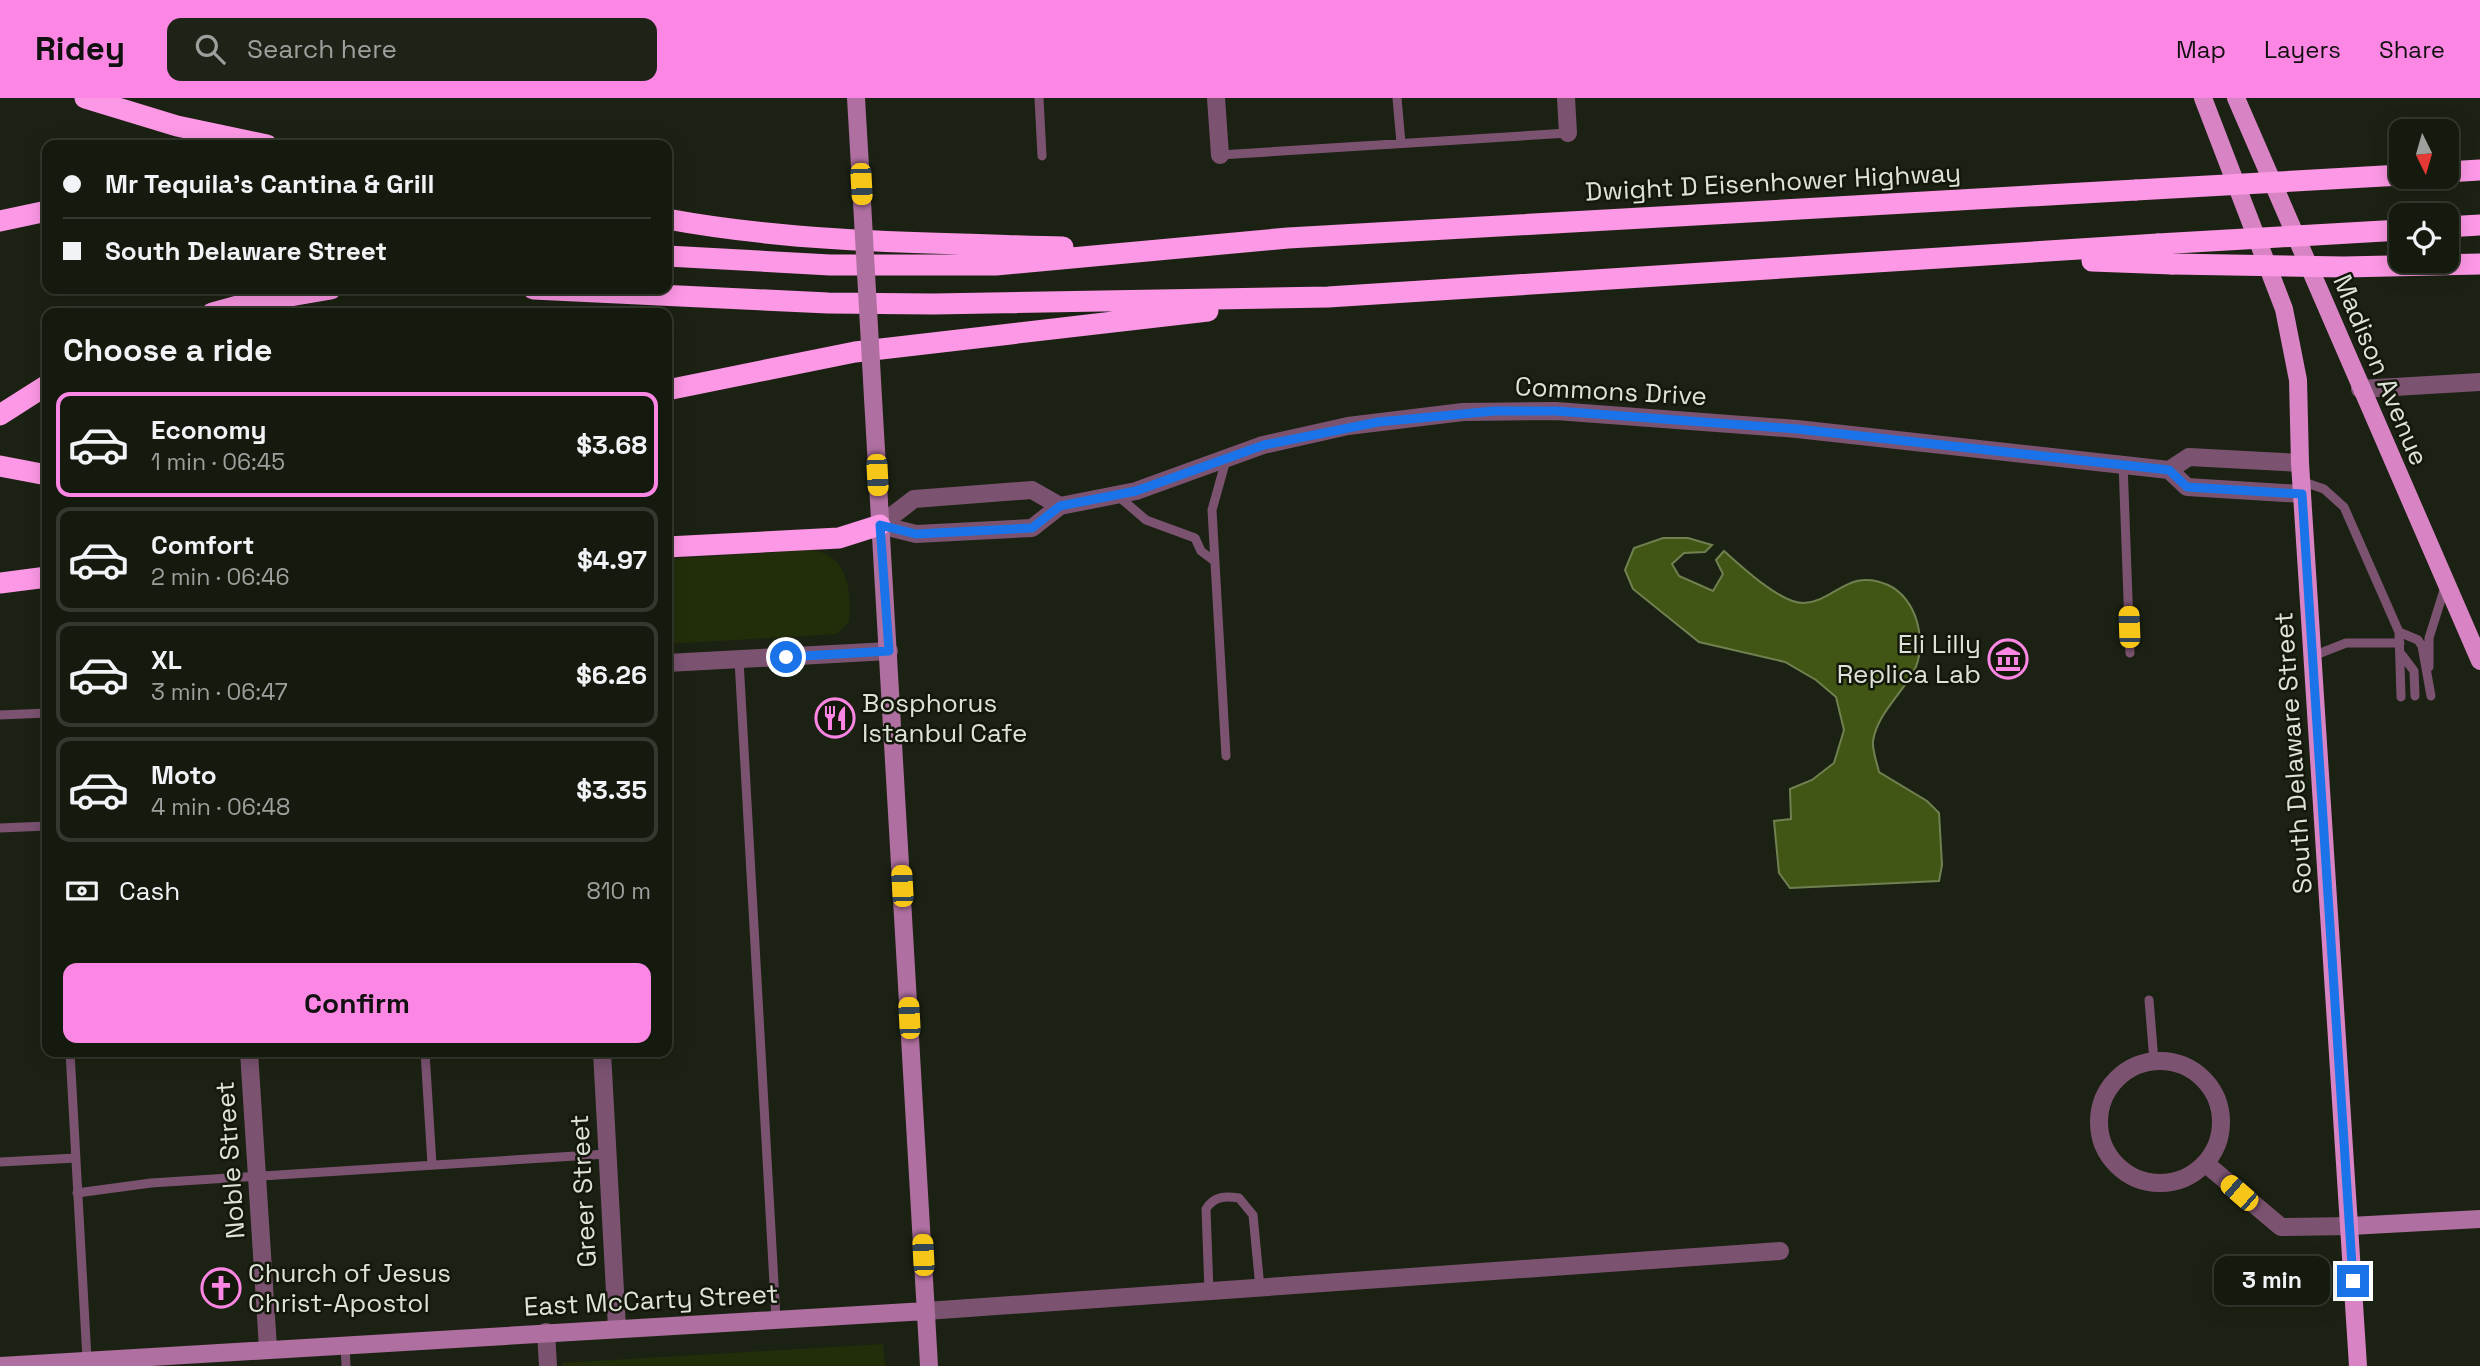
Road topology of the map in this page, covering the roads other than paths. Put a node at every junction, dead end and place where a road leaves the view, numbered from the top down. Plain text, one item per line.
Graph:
1 (85, 98) edge
2 (856, 98) edge
3 (1039, 98) edge
4 (1216, 98) edge
5 (1397, 98) edge
6 (1566, 98) edge
7 (2203, 98) edge
8 (2236, 98) edge
9 (1568, 133) joint
10 (243, 140) edge
11 (1401, 144) junction
12 (1220, 155) joint
13 (1042, 156) dead end
14 (2480, 170) edge
15 (2459, 171) edge
16 (2389, 176) edge
17 (42, 212) edge
18 (672, 220) edge
19 (0, 221) edge
20 (2480, 225) edge
21 (2459, 226) edge
22 (2389, 231) edge
23 (1149, 250) junction
24 (672, 256) edge
25 (2002, 256) junction
26 (2480, 264) edge
27 (301, 294) edge
28 (636, 294) edge
29 (1328, 297) junction
30 (230, 308) edge
31 (2480, 382) edge
32 (42, 388) edge
33 (672, 389) edge
34 (2360, 389) junction
35 (0, 415) edge
36 (1226, 458) junction
37 (2123, 463) junction
38 (0, 466) edge
39 (2169, 470) junction
40 (42, 474) edge
41 (2301, 479) junction
42 (1117, 495) junction
43 (1060, 506) junction
44 (880, 525) junction
45 (672, 547) edge
46 (1213, 561) junction
47 (42, 577) edge
48 (0, 583) edge
49 (2445, 584) junction
50 (2399, 632) junction
51 (2400, 643) junction
52 (889, 651) junction
53 (2130, 653) dead end
54 (2402, 655) junction
55 (2313, 656) junction
56 (740, 660) junction
57 (2480, 661) edge
58 (672, 663) edge
59 (2428, 667) junction
60 (2416, 696) dead end
61 (2431, 696) dead end
62 (2401, 697) dead end
63 (42, 713) edge
64 (0, 715) edge
65 (1226, 756) dead end
66 (42, 826) edge
67 (0, 828) edge
68 (2149, 1000) dead end
69 (70, 1057) edge
70 (249, 1057) edge
71 (425, 1057) edge
72 (602, 1057) edge
73 (2154, 1061) junction
74 (607, 1154) junction
75 (76, 1158) junction
76 (0, 1162) edge
77 (2205, 1163) junction
78 (432, 1165) junction
79 (257, 1176) junction
80 (78, 1193) junction
81 (2480, 1219) edge
82 (2350, 1226) junction
83 (1780, 1251) dead end
84 (1260, 1289) junction
85 (1210, 1293) junction
86 (926, 1311) junction
87 (776, 1319) junction
88 (617, 1328) junction
89 (546, 1332) junction
90 (345, 1344) junction
91 (268, 1348) junction
92 (87, 1359) junction
93 (139, 1361) edge
94 (0, 1366) edge
95 (346, 1366) edge
96 (548, 1366) edge
97 (929, 1366) edge
98 (2358, 1366) edge

1 - 10 highway
2 - 44 main road, bridge
3 - 13 lane
4 - 12 street
5 - 11 lane
6 - 9 street
7 - 41 main road, South Delaware Street
8 - 34 main road, Madison Avenue
9 - 11 lane
11 - 12 lane
14 - 15 highway
16 - 23 highway, Dwight D Eisenhower Highway, bridge
17 - 19 highway
18 - 23 highway
20 - 21 highway
22 - 25 highway, bridge
23 - 24 highway
25 - 26 highway, bridge
25 - 29 highway
27 - 30 highway
28 - 29 highway
29 - 33 highway
31 - 34 street
32 - 35 highway
34 - 49 main road, Madison Avenue
36 - 37 street, Commons Drive
36 - 42 street, Commons Drive
36 - 46 lane
37 - 39 street, Commons Drive
37 - 53 lane
38 - 40 highway
39 - 41 street
39 - 41 street
41 - 50 lane
41 - 55 main road, South Delaware Street
42 - 43 street, Commons Drive
42 - 46 lane
43 - 44 street
43 - 44 street
44 - 45 highway
44 - 52 main road
46 - 65 lane
47 - 48 highway
49 - 57 main road, Madison Avenue
49 - 59 lane
50 - 51 lane
50 - 59 lane
51 - 54 lane
51 - 55 lane
52 - 56 street
52 - 86 main road
54 - 60 lane
54 - 62 lane
55 - 82 main road, South Delaware Street
56 - 58 street
56 - 87 lane
59 - 61 lane
63 - 64 lane
66 - 67 lane
68 - 73 lane
69 - 75 lane
70 - 79 street, Noble Street
71 - 78 lane
72 - 74 street, Greer Street
73 - 77 street
73 - 77 street
74 - 78 lane
74 - 88 street, Greer Street
75 - 76 lane
75 - 80 lane
77 - 82 street
78 - 79 lane
79 - 80 lane
79 - 91 street, Noble Street
80 - 92 lane
81 - 82 main road
82 - 98 main road, South Delaware Street
83 - 84 street, East McCarty Street
84 - 85 street, East McCarty Street
84 - 85 lane
85 - 86 street, East McCarty Street
86 - 87 main road, East McCarty Street
86 - 97 main road
87 - 88 main road, East McCarty Street
88 - 89 main road, East McCarty Street
89 - 90 main road, East McCarty Street
89 - 96 street
90 - 91 main road, East McCarty Street
90 - 95 lane
91 - 93 main road, East McCarty Street
92 - 93 main road, East McCarty Street
92 - 94 main road, East McCarty Street

